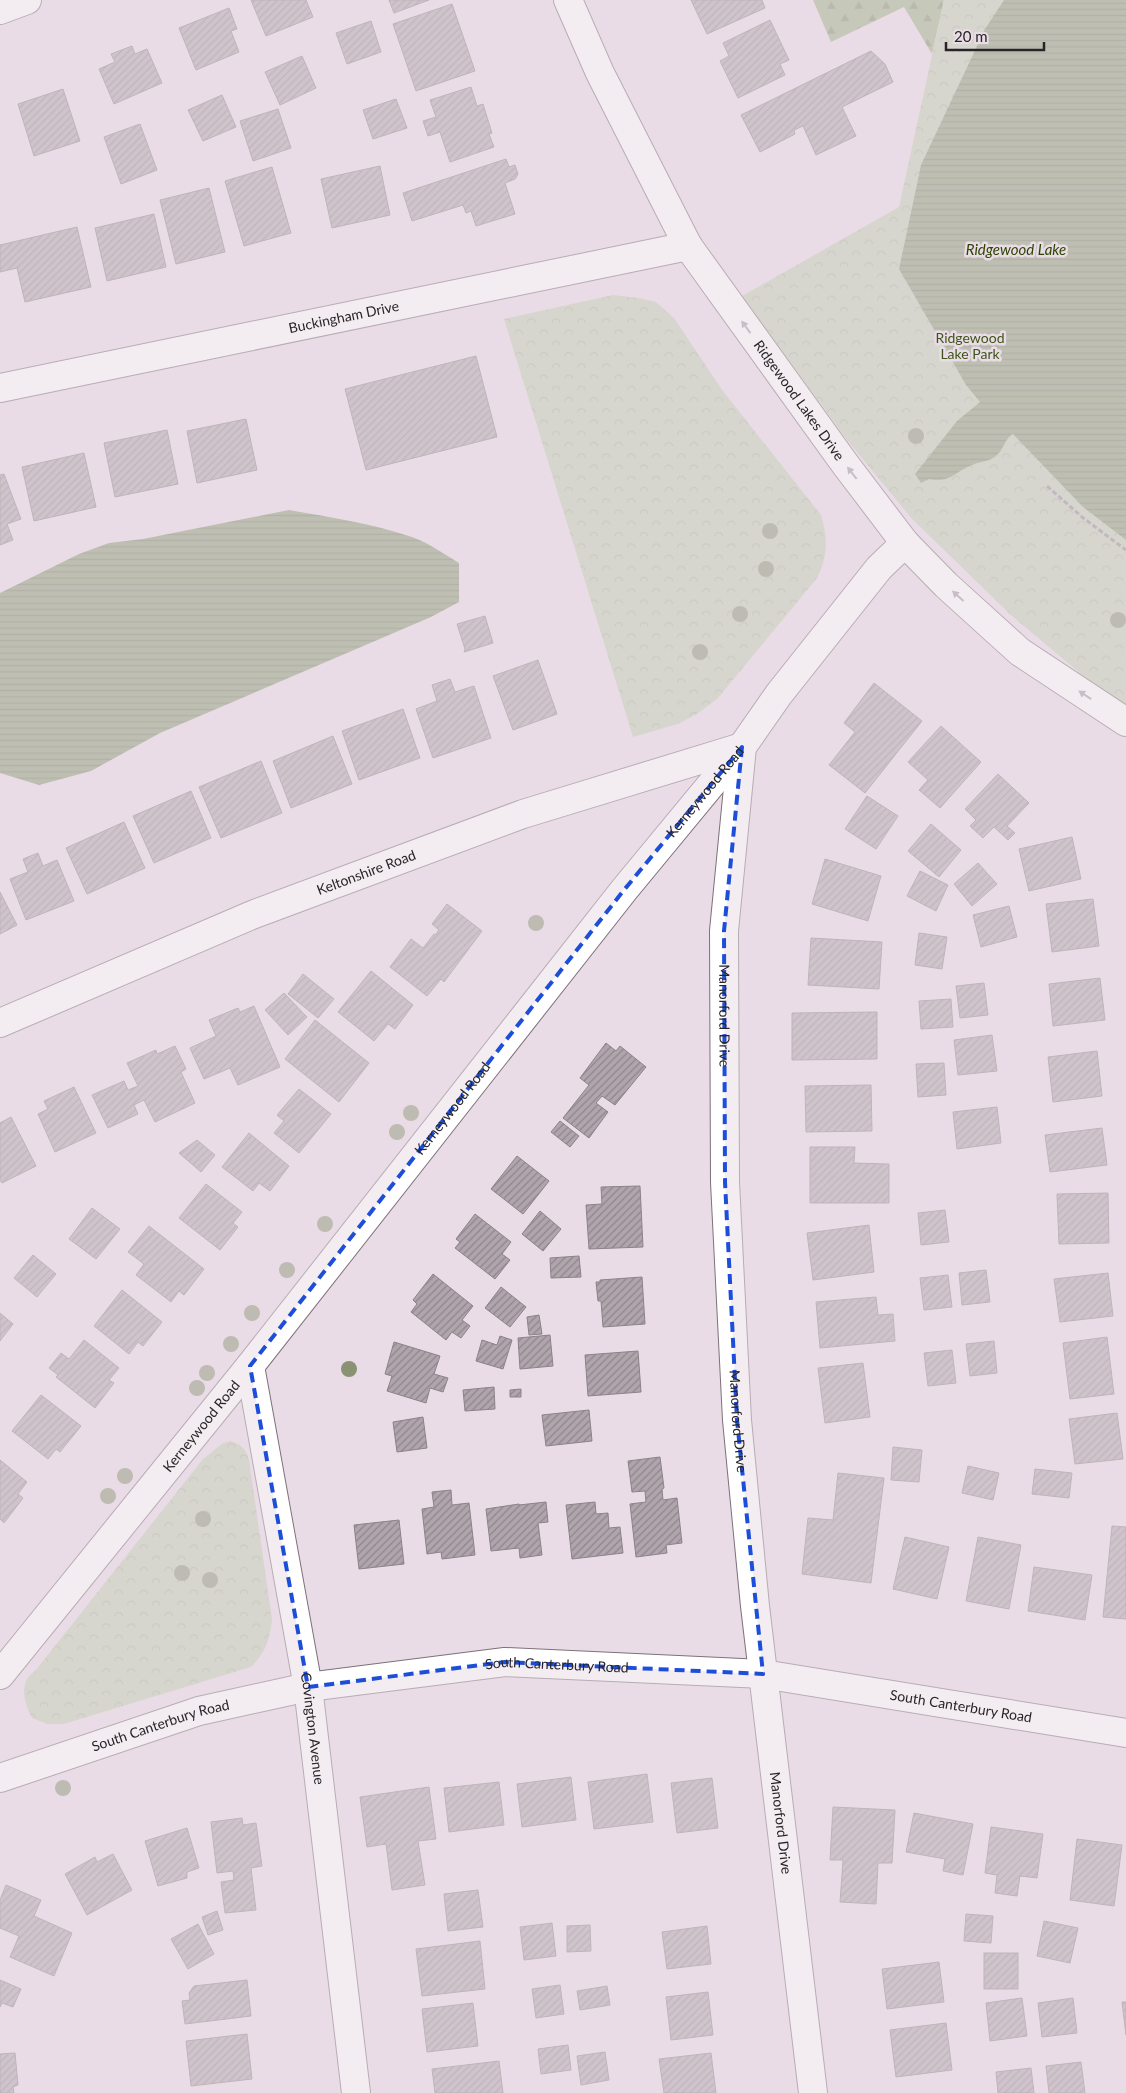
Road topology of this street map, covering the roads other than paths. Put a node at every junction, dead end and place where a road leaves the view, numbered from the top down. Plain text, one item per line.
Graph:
1 (26, 0) edge
2 (568, 0) edge
3 (0, 10) edge
4 (688, 246) junction
5 (0, 388) edge
6 (905, 543) junction
7 (1126, 722) edge
8 (742, 747) junction
9 (0, 1023) edge
10 (250, 1366) junction
11 (763, 1674) junction
12 (0, 1675) edge
13 (308, 1687) junction
14 (1126, 1733) edge
15 (0, 1778) edge
16 (356, 2093) edge
17 (813, 2093) edge

1 - 3 street
2 - 4 street, Ridgewood Lakes Drive
4 - 5 street, Buckingham Drive
6 -> 4 street, Ridgewood Lakes Drive
7 -> 6 street, Ridgewood Lakes Drive
6 - 8 street, Kerneywood Road
8 - 9 street, Keltonshire Road
8 - 10 street, Kerneywood Road
8 - 11 street, Manorford Drive
10 - 12 street, Kerneywood Road
10 - 13 street, Covington Avenue
11 - 13 street, South Canterbury Road
11 - 14 street, South Canterbury Road
11 - 17 street, Manorford Drive
13 - 15 street, South Canterbury Road
13 - 16 street, Covington Avenue

